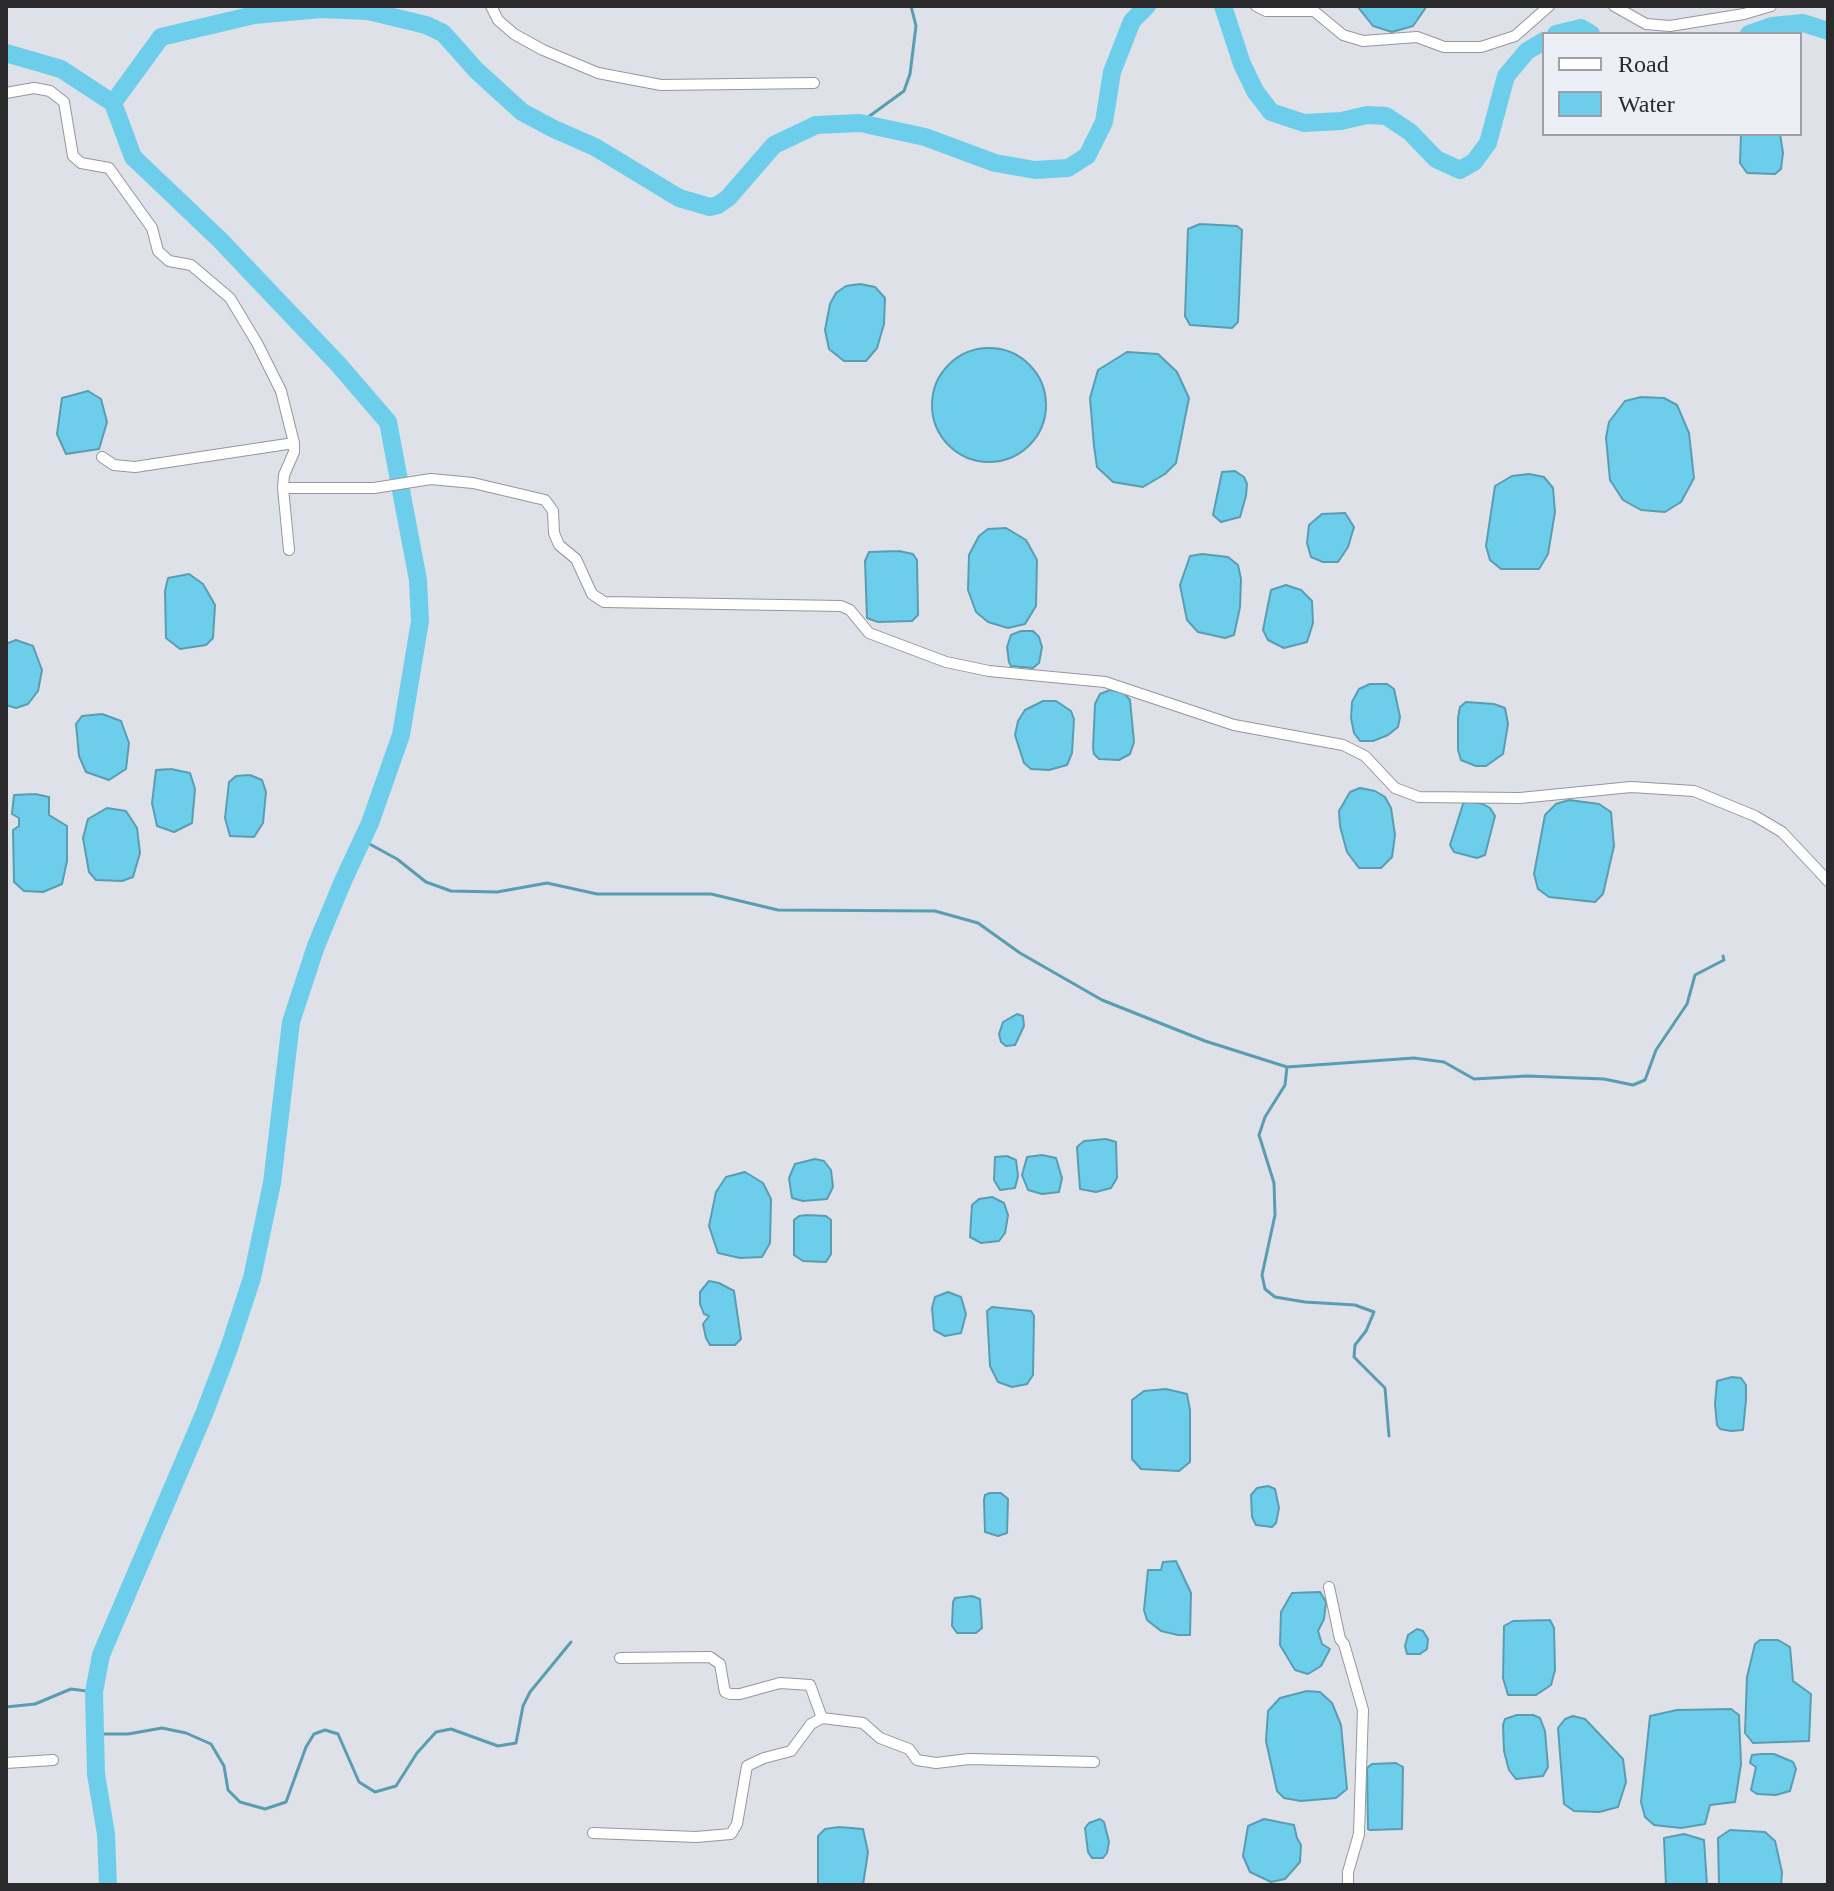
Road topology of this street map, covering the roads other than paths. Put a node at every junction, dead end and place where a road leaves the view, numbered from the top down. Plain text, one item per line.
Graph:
1 (491, 6) edge
2 (1256, 6) edge
3 (1549, 6) edge
4 (1614, 6) edge
5 (1771, 6) edge
6 (814, 83) dead end
7 (6, 93) edge
8 (294, 443) junction
9 (102, 457) dead end
10 (283, 488) junction
11 (289, 550) dead end
12 (1828, 881) edge
13 (1329, 1587) dead end
14 (620, 1658) dead end
15 (822, 1718) junction
16 (53, 1760) dead end
17 (1094, 1762) dead end
18 (6, 1763) edge
19 (593, 1833) dead end
20 (1348, 1885) edge

1 - 6 street
2 - 3 street
4 - 5 street
7 - 8 street
8 - 9 street
8 - 10 street
10 - 11 street
10 - 12 street
13 - 20 street
14 - 15 street
15 - 17 street
15 - 19 street
16 - 18 street

